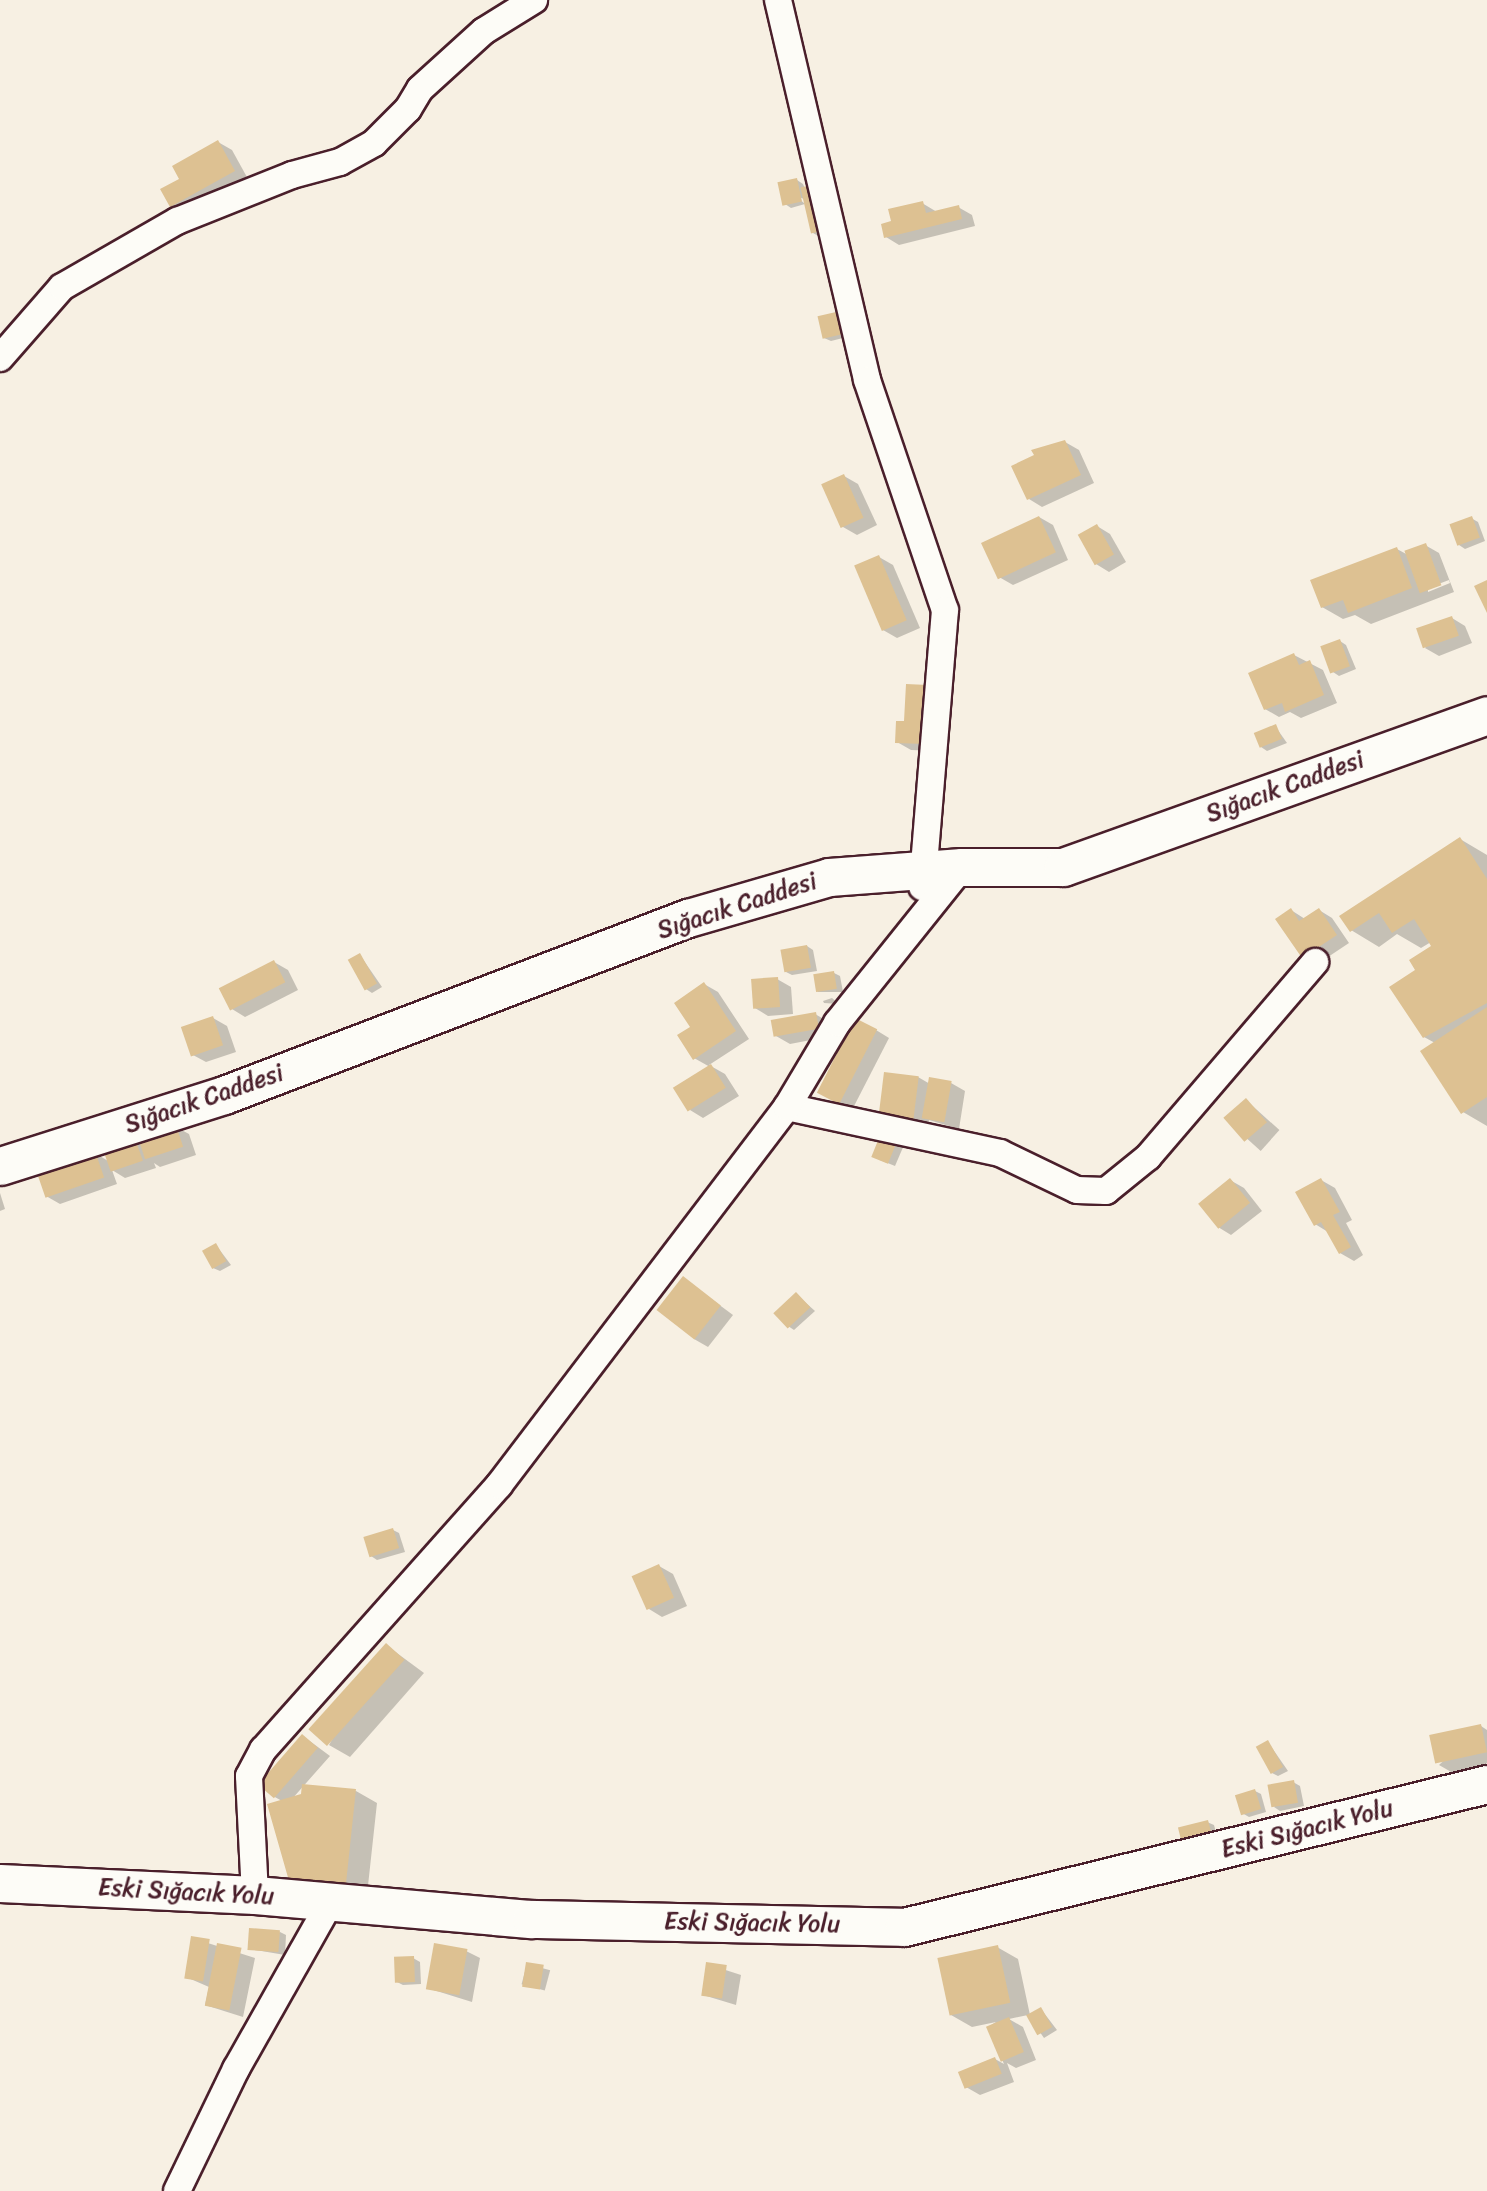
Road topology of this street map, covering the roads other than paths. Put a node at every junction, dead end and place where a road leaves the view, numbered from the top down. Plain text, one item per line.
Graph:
1 (534, 0) edge
2 (778, 0) edge
3 (0, 358) edge
4 (1487, 715) edge
5 (944, 868) junction
6 (1315, 962) dead end
7 (788, 1107) junction
8 (0, 1166) edge
9 (1487, 1784) edge
10 (0, 1883) edge
11 (255, 1895) junction
12 (331, 1901) junction
13 (177, 2191) edge

1 - 3 street
2 - 5 street
4 - 5 street, Sığacık Caddesi
5 - 7 street
5 - 8 street, Sığacık Caddesi
6 - 7 street
7 - 11 street
9 - 12 street, Eski Sığacık Yolu
10 - 11 street, Eski Sığacık Yolu
11 - 12 street, Eski Sığacık Yolu
12 - 13 street

